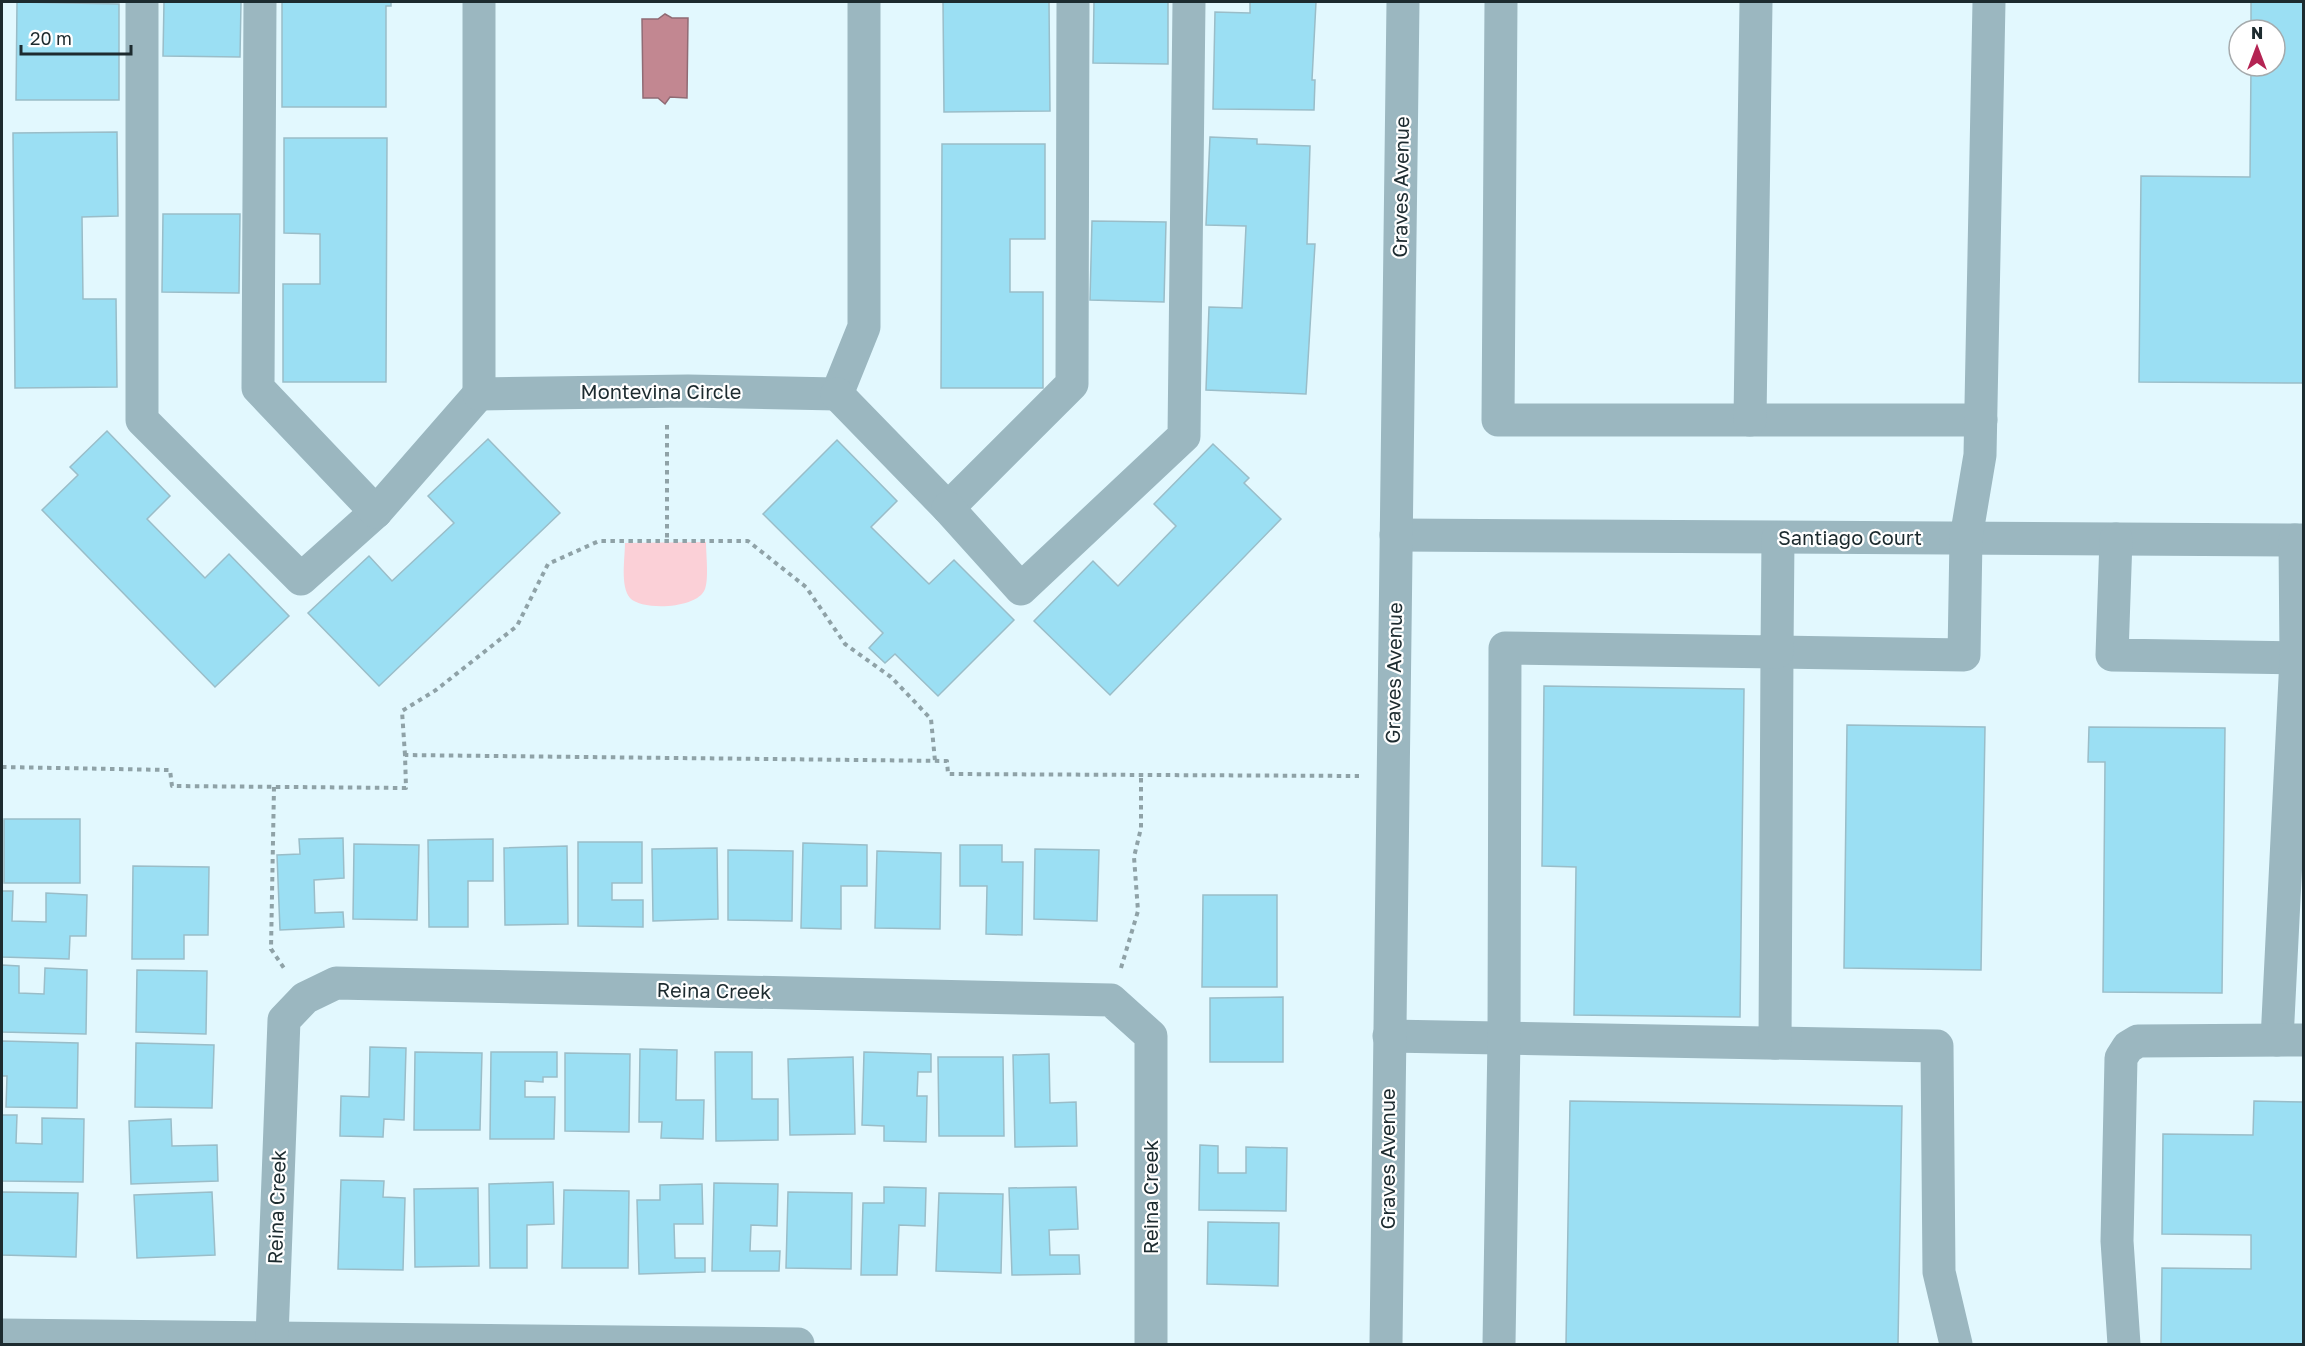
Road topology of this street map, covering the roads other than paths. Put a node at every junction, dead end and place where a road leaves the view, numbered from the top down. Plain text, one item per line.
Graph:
1 (142, 2) edge
2 (260, 2) edge
3 (479, 2) edge
4 (864, 2) edge
5 (1073, 2) edge
6 (1189, 2) edge
7 (1403, 2) edge
8 (1501, 2) edge
9 (1756, 2) edge
10 (1989, 2) edge
11 (479, 394) junction
12 (837, 394) junction
13 (1750, 420) junction
14 (1981, 420) junction
15 (948, 508) junction
16 (376, 512) junction
17 (1396, 535) junction
18 (1778, 538) junction
19 (1965, 538) junction
20 (2116, 539) junction
21 (2299, 540) edge
22 (1777, 652) junction
23 (2300, 658) edge
24 (1389, 1036) junction
25 (1504, 1038) junction
26 (2290, 1040) edge
27 (1775, 1043) junction
28 (2, 1335) edge
29 (272, 1337) junction
30 (798, 1344) edge
31 (1151, 1344) edge
32 (1386, 1344) edge
33 (1498, 1344) edge
34 (1956, 1344) edge
35 (2124, 1344) edge

1 - 16 street
2 - 16 street
3 - 11 street
4 - 12 street
5 - 15 street
6 - 15 street
7 - 17 street, Graves Avenue
8 - 13 street
9 - 13 street
10 - 14 street
11 - 12 street, Montevina Circle
11 - 16 street
12 - 15 street
13 - 14 street
14 - 19 street
17 - 18 street, Santiago Court
17 - 24 street, Graves Avenue
18 - 19 street, Santiago Court
18 - 22 street
19 - 20 street, Santiago Court
19 - 22 street
20 - 21 street, Santiago Court
20 - 23 street
21 - 23 street
22 - 25 street
22 - 27 street
23 - 26 street
24 - 25 street
24 - 32 street, Graves Avenue
25 - 27 street
25 - 33 street
26 - 35 street
27 - 34 street
28 - 29 street
29 - 30 street
29 - 31 street, Reina Creek

